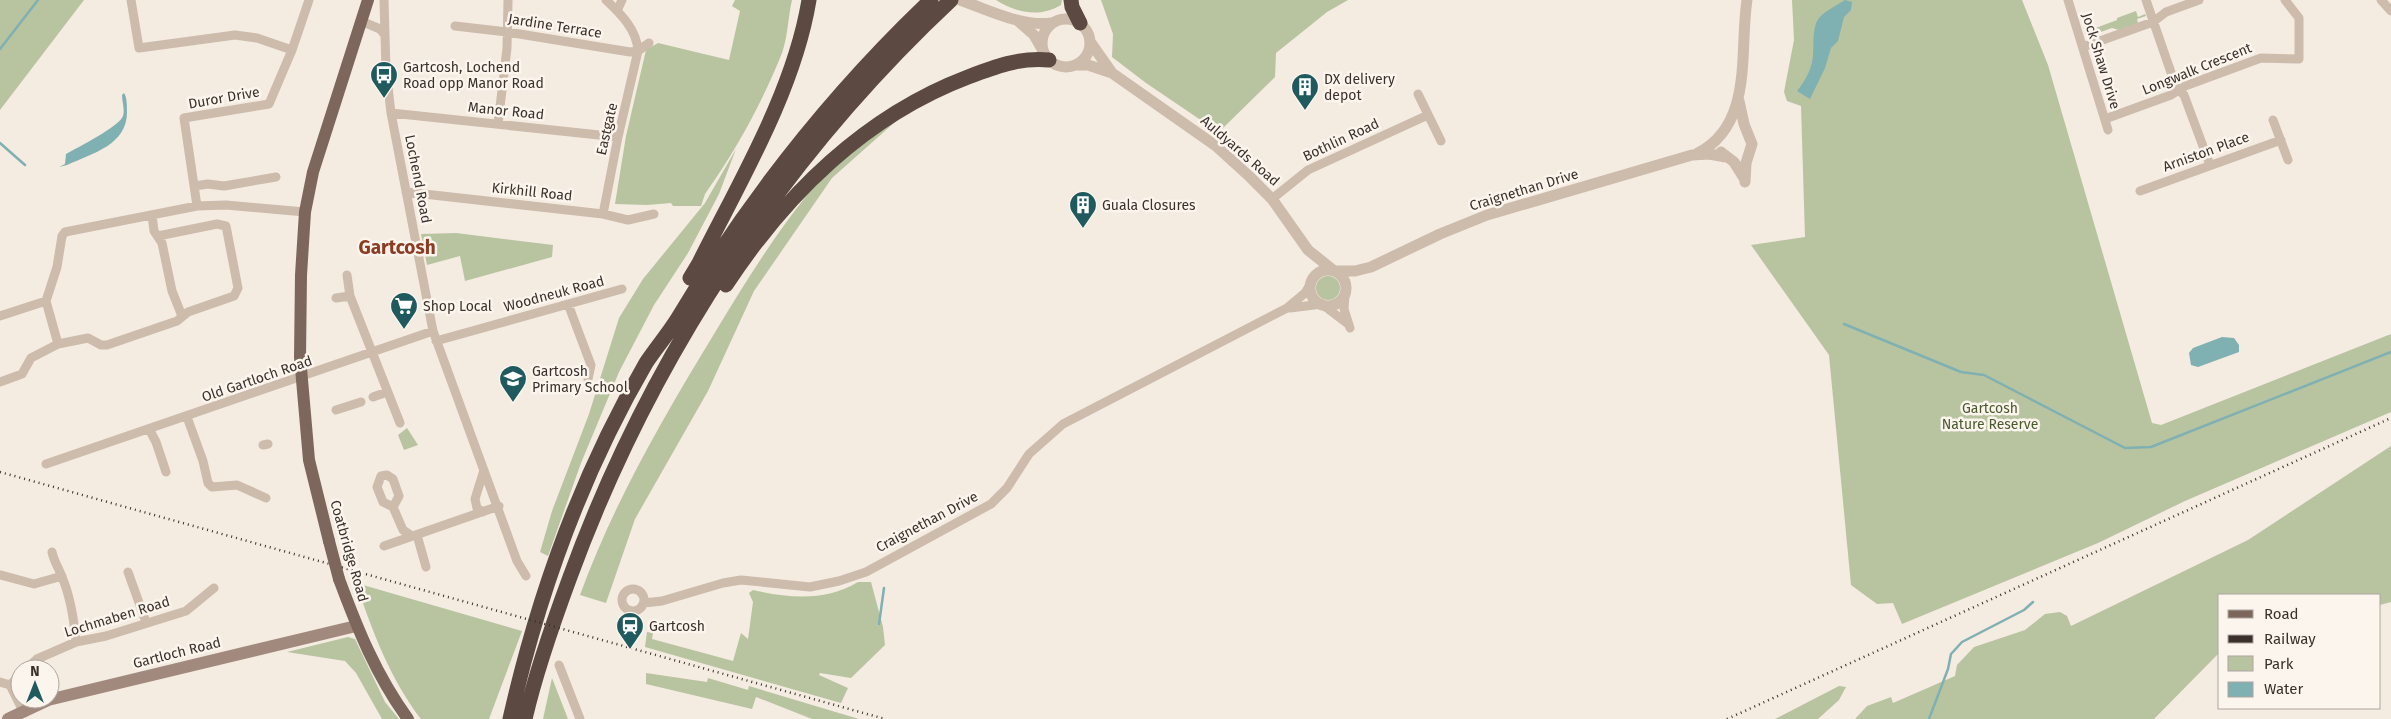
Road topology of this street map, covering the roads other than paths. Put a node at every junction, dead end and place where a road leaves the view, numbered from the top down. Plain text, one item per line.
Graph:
1 (131, 0) edge
2 (309, 0) edge
3 (368, 0) edge
4 (384, 0) edge
5 (508, 0) edge
6 (606, 0) edge
7 (622, 0) edge
8 (809, 0) edge
9 (931, 0) edge
10 (951, 0) edge
11 (960, 0) edge
12 (1071, 0) edge
13 (1747, 0) edge
14 (2068, 0) edge
15 (2146, 0) edge
16 (2199, 0) edge
17 (2286, 0) edge
18 (2381, 0) edge
19 (616, 11) junction
20 (2391, 11) edge
21 (1015, 19) junction
22 (361, 21) junction
23 (2153, 22) junction
24 (1052, 23) junction
25 (1080, 23) junction
26 (455, 26) dead end
27 (507, 32) junction
28 (385, 35) junction
29 (649, 43) dead end
30 (1091, 43) junction
31 (2083, 47) junction
32 (292, 50) junction
33 (638, 51) junction
34 (1046, 55) junction
35 (1077, 65) junction
36 (1112, 73) junction
37 (2179, 91) junction
38 (1418, 94) dead end
39 (1739, 99) junction
40 (391, 114) junction
41 (1428, 115) junction
42 (2104, 119) junction
43 (2273, 120) dead end
44 (498, 124) junction
45 (2108, 130) dead end
46 (1723, 133) junction
47 (1748, 133) junction
48 (618, 137) junction
49 (2281, 140) junction
50 (1441, 141) dead end
51 (1748, 154) junction
52 (1692, 155) junction
53 (1728, 158) junction
54 (2288, 160) dead end
55 (2210, 165) junction
56 (276, 177) dead end
57 (194, 186) junction
58 (2140, 191) dead end
59 (406, 192) junction
60 (1272, 199) junction
61 (197, 206) junction
62 (305, 212) junction
63 (603, 214) junction
64 (654, 214) dead end
65 (152, 216) junction
66 (158, 236) junction
67 (1308, 250) junction
68 (1370, 267) junction
69 (1334, 271) junction
70 (347, 275) dead end
71 (1311, 282) junction
72 (622, 290) dead end
73 (1345, 295) junction
74 (350, 296) junction
75 (336, 298) dead end
76 (46, 301) junction
77 (568, 304) junction
78 (1322, 304) junction
79 (1287, 308) junction
80 (0, 316) edge
81 (182, 316) junction
82 (433, 331) junction
83 (436, 341) junction
84 (58, 344) junction
85 (373, 353) junction
86 (302, 378) junction
87 (588, 379) dead end
88 (0, 382) edge
89 (387, 392) junction
90 (373, 397) dead end
91 (360, 402) dead end
92 (336, 410) dead end
93 (187, 417) junction
94 (400, 423) dead end
95 (150, 429) junction
96 (610, 432) junction
97 (46, 464) dead end
98 (484, 469) junction
99 (166, 472) dead end
100 (610, 477) junction
101 (266, 498) dead end
102 (393, 506) dead end
103 (499, 506) junction
104 (483, 512) junction
105 (415, 536) junction
106 (384, 546) dead end
107 (52, 552) dead end
108 (426, 567) dead end
109 (128, 572) dead end
110 (1, 575) edge
111 (62, 576) junction
112 (526, 576) dead end
113 (214, 588) dead end
114 (644, 603) dead end
115 (146, 622) junction
116 (356, 626) junction
117 (76, 642) junction
118 (36, 659) edge
119 (559, 665) dead end
120 (0, 682) edge
121 (10, 685) edge
122 (24, 711) joint
123 (8, 719) edge
124 (408, 719) edge
125 (510, 719) edge
126 (525, 719) edge
127 (580, 719) edge

1 - 32 street
2 - 32 street
3 - 22 main road, Coatbridge Road
4 - 28 street, Lochend Road
5 - 27 street
6 - 19 street
7 - 19 street
8 - 96 highway
9 - 96 highway
10 - 100 highway
11 - 21 street
12 - 25 highway
13 - 39 street
14 - 31 street, Jock Shaw Drive
15 - 23 street
16 - 23 street
17 - 37 street, Longwalk Crescent
18 - 20 street
19 - 33 street
21 - 24 street
21 - 34 street
22 - 28 street
22 - 62 main road, Coatbridge Road
23 - 31 street
23 - 37 street
24 - 25 street
24 - 34 street
25 - 30 street
26 - 27 street, Jardine Terrace
27 - 33 street, Jardine Terrace
27 - 44 street
28 - 40 street, Lochend Road
29 - 33 street
30 - 35 street
30 - 36 street, Auldyards Road
31 - 42 street, Jock Shaw Drive
32 - 57 street, Duror Drive
33 - 48 street, Eastgate
34 - 35 street
34 - 100 highway
35 - 36 street, Auldyards Road
36 - 60 street, Auldyards Road
37 - 42 street, Longwalk Crescent
37 - 55 street
38 - 41 street
39 - 46 street
39 - 47 street
40 - 44 street, Manor Road
40 - 59 street, Lochend Road
41 - 50 street
41 - 60 street, Bothlin Road
42 - 45 street, Jock Shaw Drive
43 - 49 street
44 - 48 street, Manor Road
46 - 47 street
46 - 52 street, Craignethan Drive
46 - 53 street
47 - 51 street
48 - 63 street, Eastgate
49 - 54 street
49 - 55 street, Arniston Place
51 - 53 street
51 - 53 street
52 - 53 street, Craignethan Drive
52 - 68 street, Craignethan Drive
55 - 58 street, Arniston Place
56 - 57 street
57 - 61 street, Duror Drive
59 - 63 street, Kirkhill Road
59 - 82 street, Lochend Road
60 - 67 street, Auldyards Road
61 - 62 street
61 - 65 street
62 - 86 main road, Coatbridge Road
63 - 64 street, Kirkhill Road
65 - 66 street
65 - 76 street
66 - 81 street
66 - 81 street
67 - 69 street, Auldyards Road
67 - 71 street, Auldyards Road
68 - 69 street, Craignethan Drive
68 - 73 street, Craignethan Drive
69 - 71 street
69 - 73 street
70 - 74 street
71 - 78 street
71 - 79 street, Craignethan Drive
72 - 77 street, Woodneuk Road
73 - 78 street
73 - 78 street
74 - 75 street
74 - 85 street
76 - 80 street
76 - 84 street
77 - 83 street, Woodneuk Road
77 - 87 street
78 - 79 street, Craignethan Drive
79 - 114 street, Craignethan Drive
81 - 84 street
82 - 83 street, Lochend Road
82 - 85 street, Old Gartloch Road
83 - 98 street, Lochend Road
84 - 88 street
85 - 86 street, Old Gartloch Road
85 - 89 street
86 - 93 street, Old Gartloch Road
86 - 116 main road, Coatbridge Road, bridge
89 - 90 street
89 - 94 street
91 - 92 street
93 - 95 street, Old Gartloch Road
93 - 101 street
95 - 97 street, Old Gartloch Road
95 - 99 street
96 - 125 highway
98 - 103 street, Lochend Road
98 - 104 street
100 - 126 highway
102 - 105 street
103 - 104 street
103 - 112 street, Lochend Road
104 - 105 street
105 - 106 street
105 - 108 street
107 - 111 street
109 - 115 street
110 - 111 street
111 - 117 street
113 - 115 street, Lochmaben Road
115 - 117 street, Lochmaben Road
116 - 122 main road, Gartloch Road
116 - 124 main road, Coatbridge Road
117 - 118 street, Lochmaben Road
119 - 127 street
120 - 121 street
122 - 123 main road, Gartloch Road

